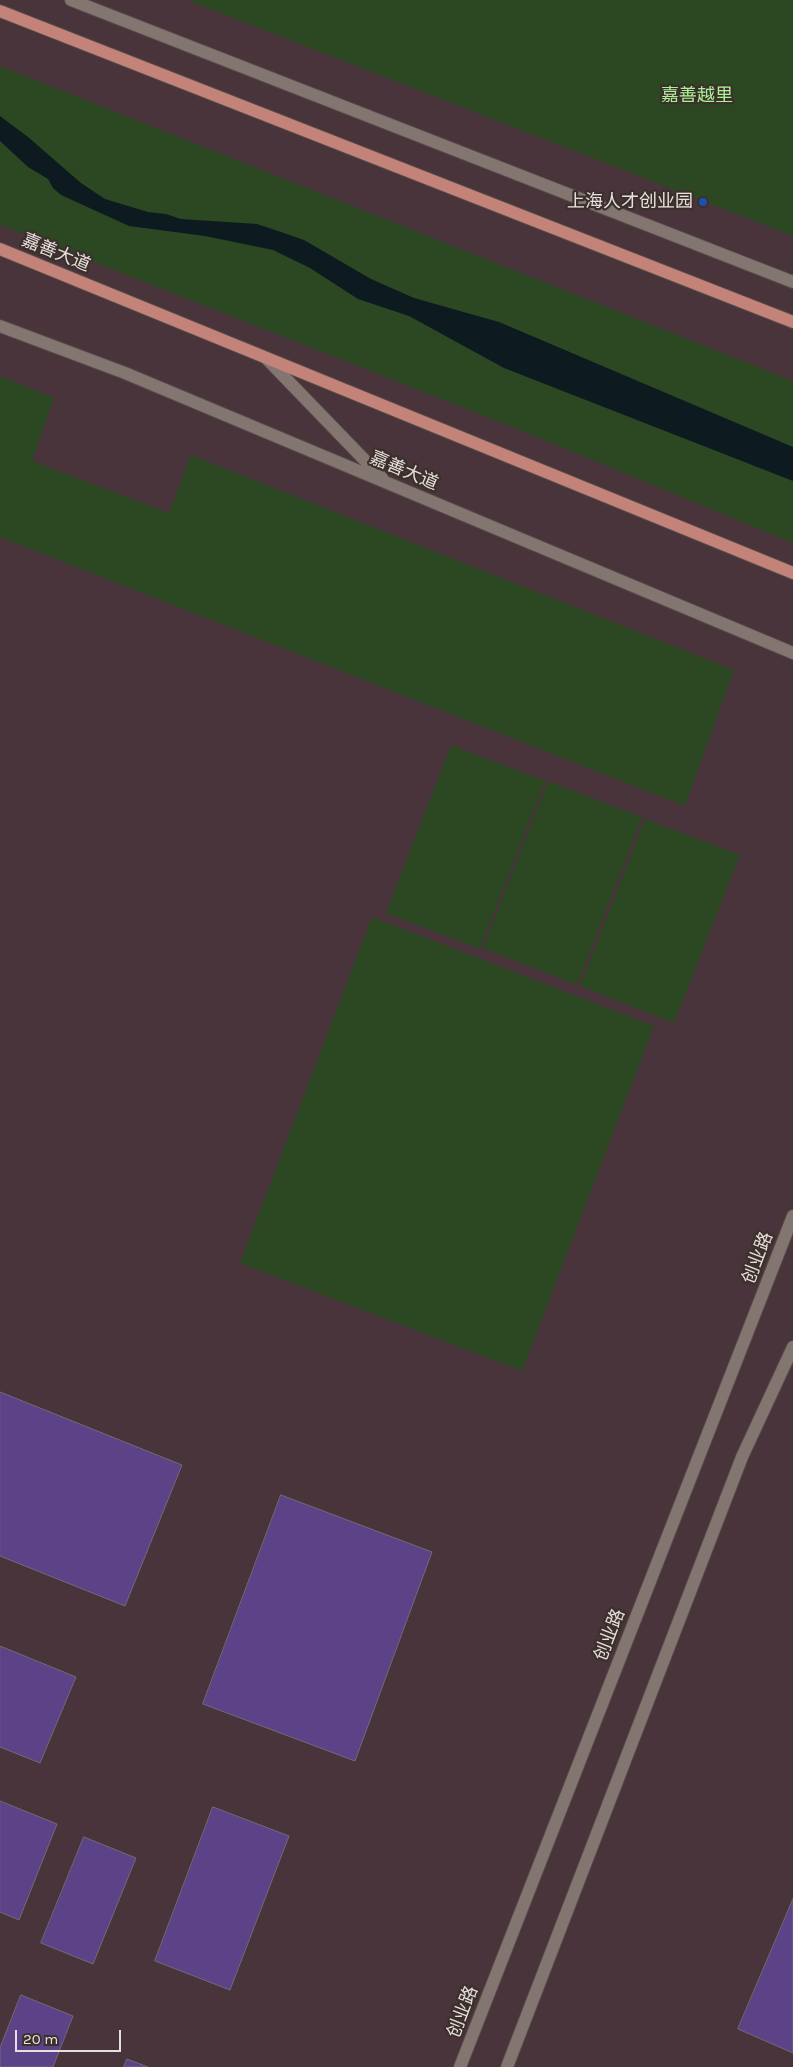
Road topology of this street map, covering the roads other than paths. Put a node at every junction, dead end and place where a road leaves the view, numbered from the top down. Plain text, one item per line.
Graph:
1 (71, 0) edge
2 (0, 11) edge
3 (0, 249) edge
4 (793, 282) edge
5 (793, 322) edge
6 (0, 326) edge
7 (266, 358) junction
8 (387, 483) junction
9 (793, 573) edge
10 (793, 653) edge
11 (793, 1216) edge
12 (793, 1347) edge
13 (460, 2067) edge
14 (507, 2067) edge

1 - 4 main road
2 - 5 main road
3 - 7 main road, 嘉善大道
6 - 8 main road, 嘉善大道
7 - 8 main road
7 - 9 main road, 嘉善大道
8 - 10 main road, 嘉善大道
11 - 13 main road, 创业路
12 - 14 main road

